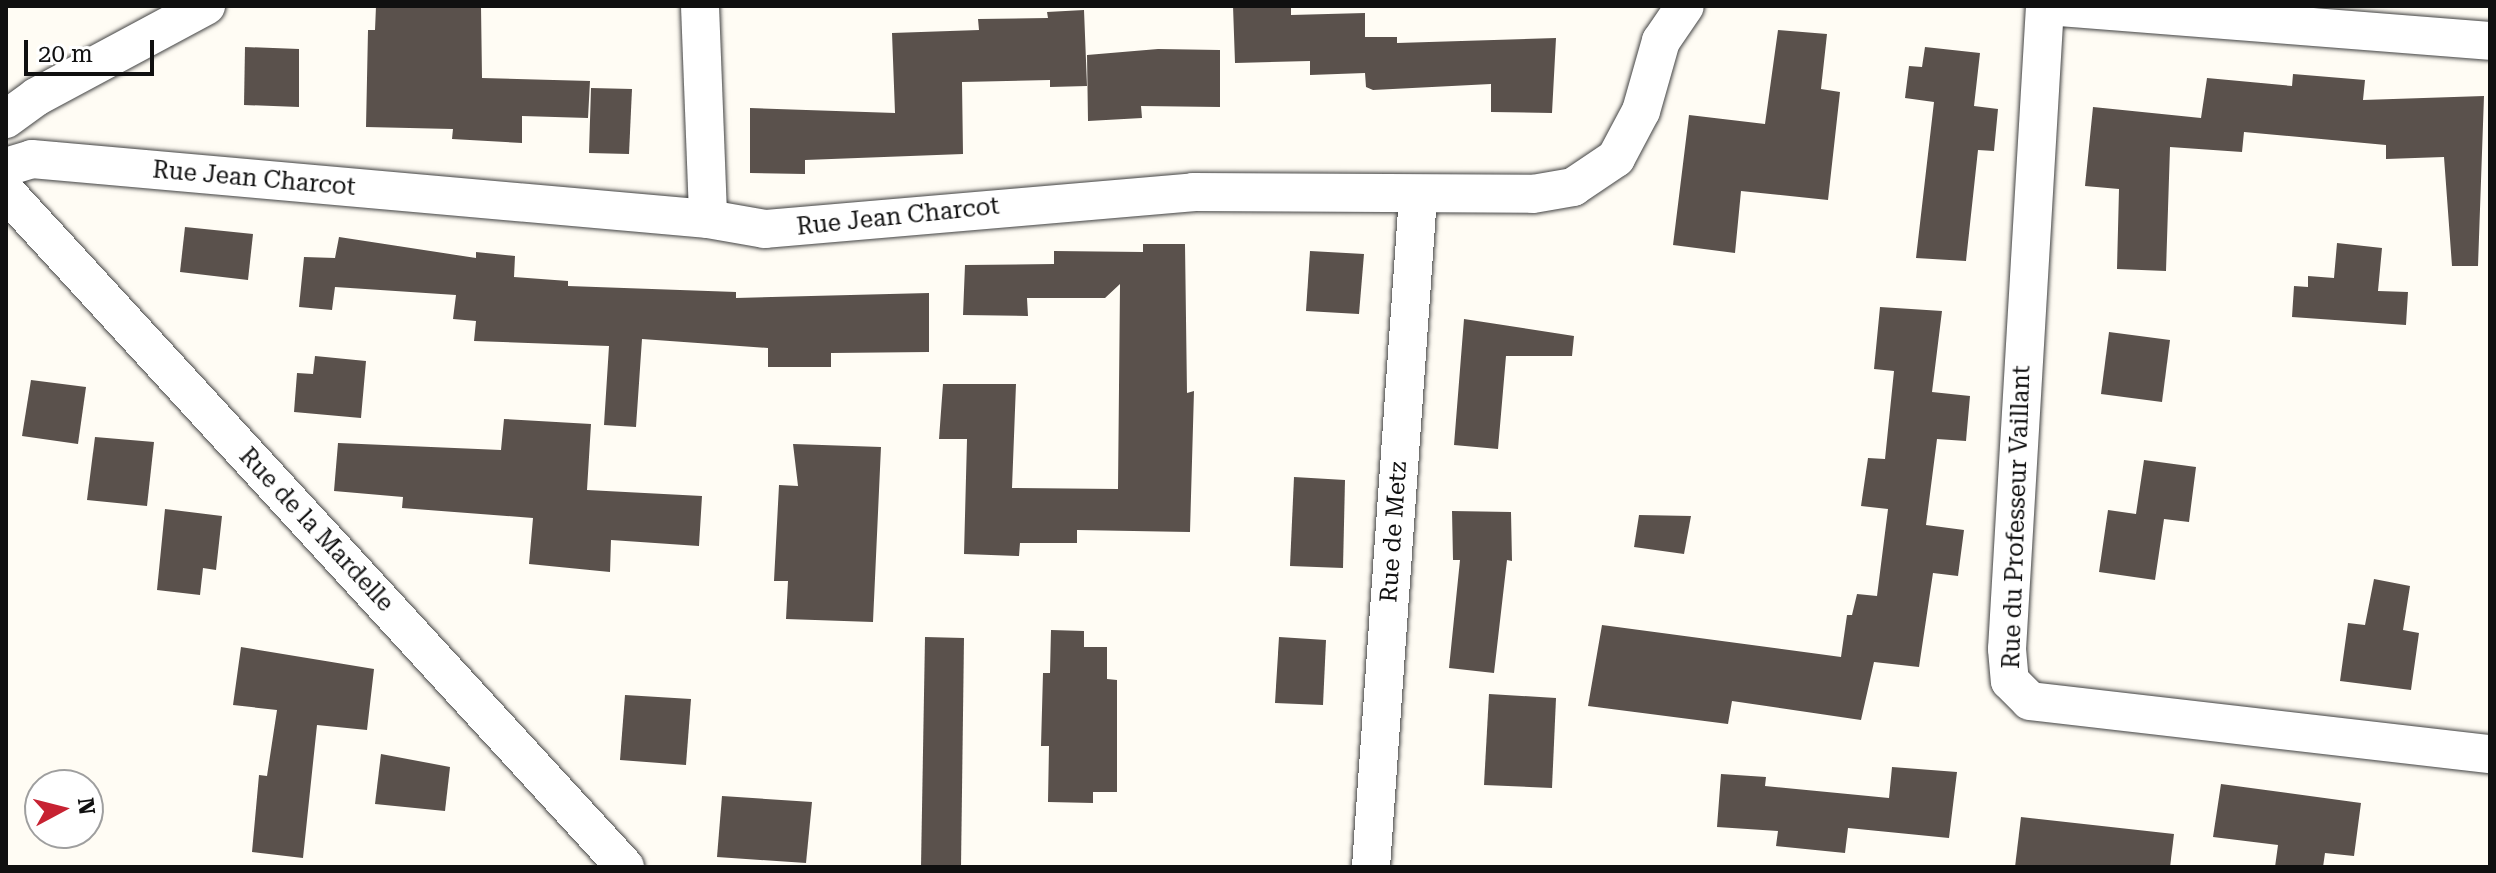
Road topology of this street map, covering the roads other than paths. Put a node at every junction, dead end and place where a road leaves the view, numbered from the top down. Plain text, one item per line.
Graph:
1 (206, 6) edge
2 (700, 6) edge
3 (1685, 6) edge
4 (2046, 6) edge
5 (2490, 41) edge
6 (6, 119) edge
7 (6, 167) edge
8 (6, 192) edge
9 (1418, 196) junction
10 (708, 219) junction
11 (2490, 754) edge
12 (625, 867) edge
13 (1371, 867) edge

1 - 6 street
2 - 10 street
3 - 9 street, Rue Jean Charcot
4 - 5 street
4 - 11 street, Rue du Professeur Vaillant
7 - 10 street, Rue Jean Charcot
8 - 12 street, Rue de la Mardelle
9 - 10 street, Rue Jean Charcot
9 - 13 street, Rue de Metz

